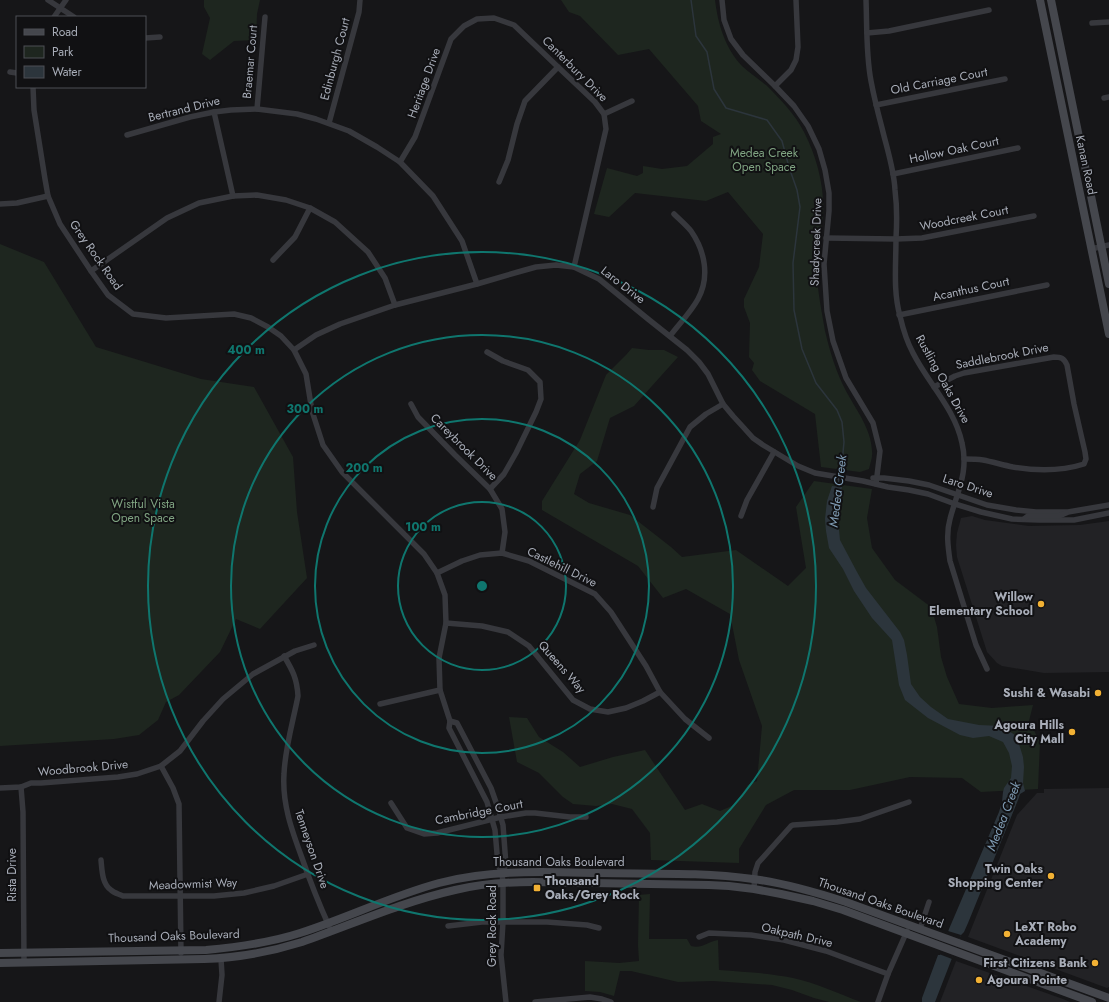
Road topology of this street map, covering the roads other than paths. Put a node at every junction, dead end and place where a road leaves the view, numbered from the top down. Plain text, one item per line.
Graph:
1 (48, 0) edge
2 (66, 0) edge
3 (360, 0) edge
4 (722, 0) edge
5 (796, 0) edge
6 (866, 0) edge
7 (1040, 0) edge
8 (1051, 0) edge
9 (60, 7) junction
10 (989, 10) dead end
11 (55, 16) edge
12 (73, 16) edge
13 (265, 17) dead end
14 (477, 19) joint
15 (1109, 22) edge
16 (1092, 23) dead end
17 (867, 33) junction
18 (160, 37) dead end
19 (146, 38) edge
20 (558, 67) junction
21 (10, 72) dead end
22 (16, 73) edge
23 (1005, 79) dead end
24 (775, 86) junction
25 (33, 88) edge
26 (632, 101) dead end
27 (876, 104) junction
28 (257, 109) junction
29 (214, 112) junction
30 (604, 114) junction
31 (329, 124) junction
32 (127, 135) dead end
33 (1018, 148) dead end
34 (400, 162) junction
35 (893, 174) junction
36 (499, 182) dead end
37 (48, 196) junction
38 (233, 196) junction
39 (0, 204) edge
40 (310, 208) junction
41 (674, 214) dead end
42 (1034, 216) dead end
43 (826, 238) junction
44 (896, 239) junction
45 (1105, 246) edge
46 (1091, 249) junction
47 (273, 260) dead end
48 (574, 267) junction
49 (91, 272) junction
50 (477, 284) junction
51 (1109, 284) edge
52 (1047, 285) dead end
53 (395, 305) junction
54 (899, 315) junction
55 (1109, 334) edge
56 (670, 336) junction
57 (294, 350) junction
58 (487, 352) dead end
59 (934, 387) junction
60 (410, 404) dead end
61 (723, 404) junction
62 (774, 452) junction
63 (964, 459) junction
64 (877, 478) junction
65 (863, 481) junction
66 (876, 484) junction
67 (490, 489) junction
68 (958, 495) junction
69 (955, 504) junction
70 (1109, 505) edge
71 (653, 507) dead end
72 (1068, 512) junction
73 (1109, 513) edge
74 (741, 516) dead end
75 (1024, 519) junction
76 (502, 553) junction
77 (437, 573) junction
78 (446, 623) junction
79 (314, 645) dead end
80 (284, 656) junction
81 (987, 669) dead end
82 (440, 690) junction
83 (660, 692) junction
84 (380, 704) dead end
85 (450, 721) junction
86 (708, 738) dead end
87 (161, 766) junction
88 (21, 787) junction
89 (0, 788) edge
90 (909, 802) dead end
91 (391, 803) dead end
92 (501, 817) junction
93 (586, 817) dead end
94 (493, 820) junction
95 (101, 860) dead end
96 (502, 873) junction
97 (308, 874) junction
98 (754, 879) junction
99 (503, 883) junction
100 (754, 889) junction
101 (181, 896) junction
102 (929, 902) dead end
103 (503, 922) junction
104 (328, 924) junction
105 (909, 925) junction
106 (448, 926) dead end
107 (599, 928) dead end
108 (920, 929) junction
109 (331, 932) junction
110 (906, 934) junction
111 (699, 937) dead end
112 (181, 950) junction
113 (24, 952) junction
114 (0, 953) edge
115 (221, 959) junction
116 (180, 960) junction
117 (0, 963) edge
118 (24, 963) junction
119 (888, 974) junction
120 (1109, 998) edge
121 (573, 1000) edge
122 (218, 1002) edge
123 (506, 1002) edge
124 (535, 1002) edge
125 (611, 1002) edge
126 (878, 1002) edge
127 (1092, 1002) edge

1 - 9 street
2 - 9 street
3 - 31 street, Edinburgh Court
4 - 24 street, Shadycreek Drive
5 - 24 street
6 - 17 street, Rustling Oaks Drive
7 - 46 main road, Kanan Road
8 - 45 main road, Kanan Road
9 - 11 street
9 - 12 street
10 - 17 street
13 - 28 street, Braemar Court
14 - 20 street, Canterbury Drive
14 - 34 street, Heritage Drive
15 - 16 street
17 - 27 street, Rustling Oaks Drive
18 - 19 street
20 - 30 street, Canterbury Drive
20 - 36 street
21 - 22 street
23 - 27 street, Old Carriage Court
24 - 43 street, Shadycreek Drive
25 - 37 street, Grey Rock Road
26 - 30 street
27 - 35 street, Rustling Oaks Drive
28 - 29 street, Bertrand Drive
28 - 31 street, Bertrand Drive
29 - 32 street, Bertrand Drive
29 - 38 street
30 - 48 street, Canterbury Drive
31 - 34 street, Bertrand Drive
33 - 35 street, Hollow Oak Court
34 - 50 street, Bertrand Drive
35 - 44 street, Rustling Oaks Drive
37 - 39 street
37 - 49 street, Grey Rock Road
38 - 40 street
38 - 49 street
40 - 47 street
40 - 53 street
41 - 56 street
42 - 44 street, Woodcreek Court
43 - 44 street, Woodcreek Court
43 - 64 street, Shadycreek Drive
44 - 54 street, Rustling Oaks Drive
45 - 46 street
45 - 51 main road, Kanan Road
46 - 55 main road, Kanan Road
48 - 50 street, Laro Drive
48 - 56 street, Laro Drive
49 - 57 street, Grey Rock Road
50 - 53 street, Laro Drive
52 - 54 street, Acanthus Court
53 - 57 street, Laro Drive
54 - 59 street, Rustling Oaks Drive
56 - 61 street, Laro Drive
57 - 77 street, Grey Rock Road
58 - 67 street
59 - 63 street, Rustling Oaks Drive
59 - 63 street, Saddlebrook Drive
60 - 67 street, Careybrook Drive
61 - 62 street, Laro Drive
61 - 71 street
62 - 65 street, Laro Drive
62 - 74 street
63 - 68 street, Rustling Oaks Drive
64 - 65 street, Laro Drive
64 - 66 street, Shadycreek Drive
64 - 68 street, Laro Drive
65 - 66 street, Laro Drive
66 - 69 street, Laro Drive
67 - 76 street, Careybrook Drive
68 - 69 street, Rustling Oaks Drive
68 - 72 street, Laro Drive
69 - 75 street, Laro Drive
69 - 81 street, Rustling Oaks Drive
70 - 72 street, Laro Drive
72 - 75 street, Laro Drive
73 - 75 street, Laro Drive
76 - 77 street, Castlehill Drive
76 - 83 street, Castlehill Drive
77 - 78 street, Grey Rock Road
78 - 82 street, Grey Rock Road
78 - 83 street, Queens Way
79 - 80 street, Woodbrook Drive
80 - 87 street, Woodbrook Drive
80 - 97 street, Tenneyson Drive
82 - 84 street
82 - 85 street, Grey Rock Road
83 - 86 street, Castlehill Drive
85 - 92 street, Grey Rock Road
85 - 94 street, Grey Rock Road
87 - 88 street, Woodbrook Drive
87 - 101 street
88 - 89 street, Woodbrook Drive
88 - 113 street, Rista Drive
90 - 98 street
91 - 94 street, Cambridge Court
92 - 93 street, Cambridge Court
92 - 94 street, Cambridge Court
92 - 96 street, Grey Rock Road
94 - 96 street, Grey Rock Road
95 - 101 street, Meadowmist Way
96 - 98 main road, Thousand Oaks Boulevard
96 - 99 street, Grey Rock Road
96 - 104 main road, Thousand Oaks Boulevard
97 - 101 street, Meadowmist Way
97 - 104 street, Tenneyson Drive
98 - 100 street
98 - 105 main road, Thousand Oaks Boulevard
99 - 100 main road, Thousand Oaks Boulevard
99 - 103 street, Grey Rock Road
99 - 109 main road, Thousand Oaks Boulevard
100 - 110 main road, Thousand Oaks Boulevard
101 - 112 street
102 - 108 street
103 - 106 street
103 - 107 street
103 - 123 street, Grey Rock Road
104 - 109 street, Tenneyson Drive
104 - 112 main road, Thousand Oaks Boulevard
105 - 108 main road, Thousand Oaks Boulevard
105 - 110 street
108 - 120 main road, Thousand Oaks Boulevard
109 - 115 main road, Thousand Oaks Boulevard
110 - 119 street
110 - 127 main road, Thousand Oaks Boulevard
111 - 119 street, Oakpath Drive
112 - 113 main road, Thousand Oaks Boulevard
112 - 116 street
113 - 114 main road, Thousand Oaks Boulevard
113 - 118 street, Rista Drive
115 - 116 main road, Thousand Oaks Boulevard
115 - 122 street
116 - 118 main road, Thousand Oaks Boulevard
117 - 118 main road, Thousand Oaks Boulevard
119 - 126 street
121 - 124 street
121 - 125 street

